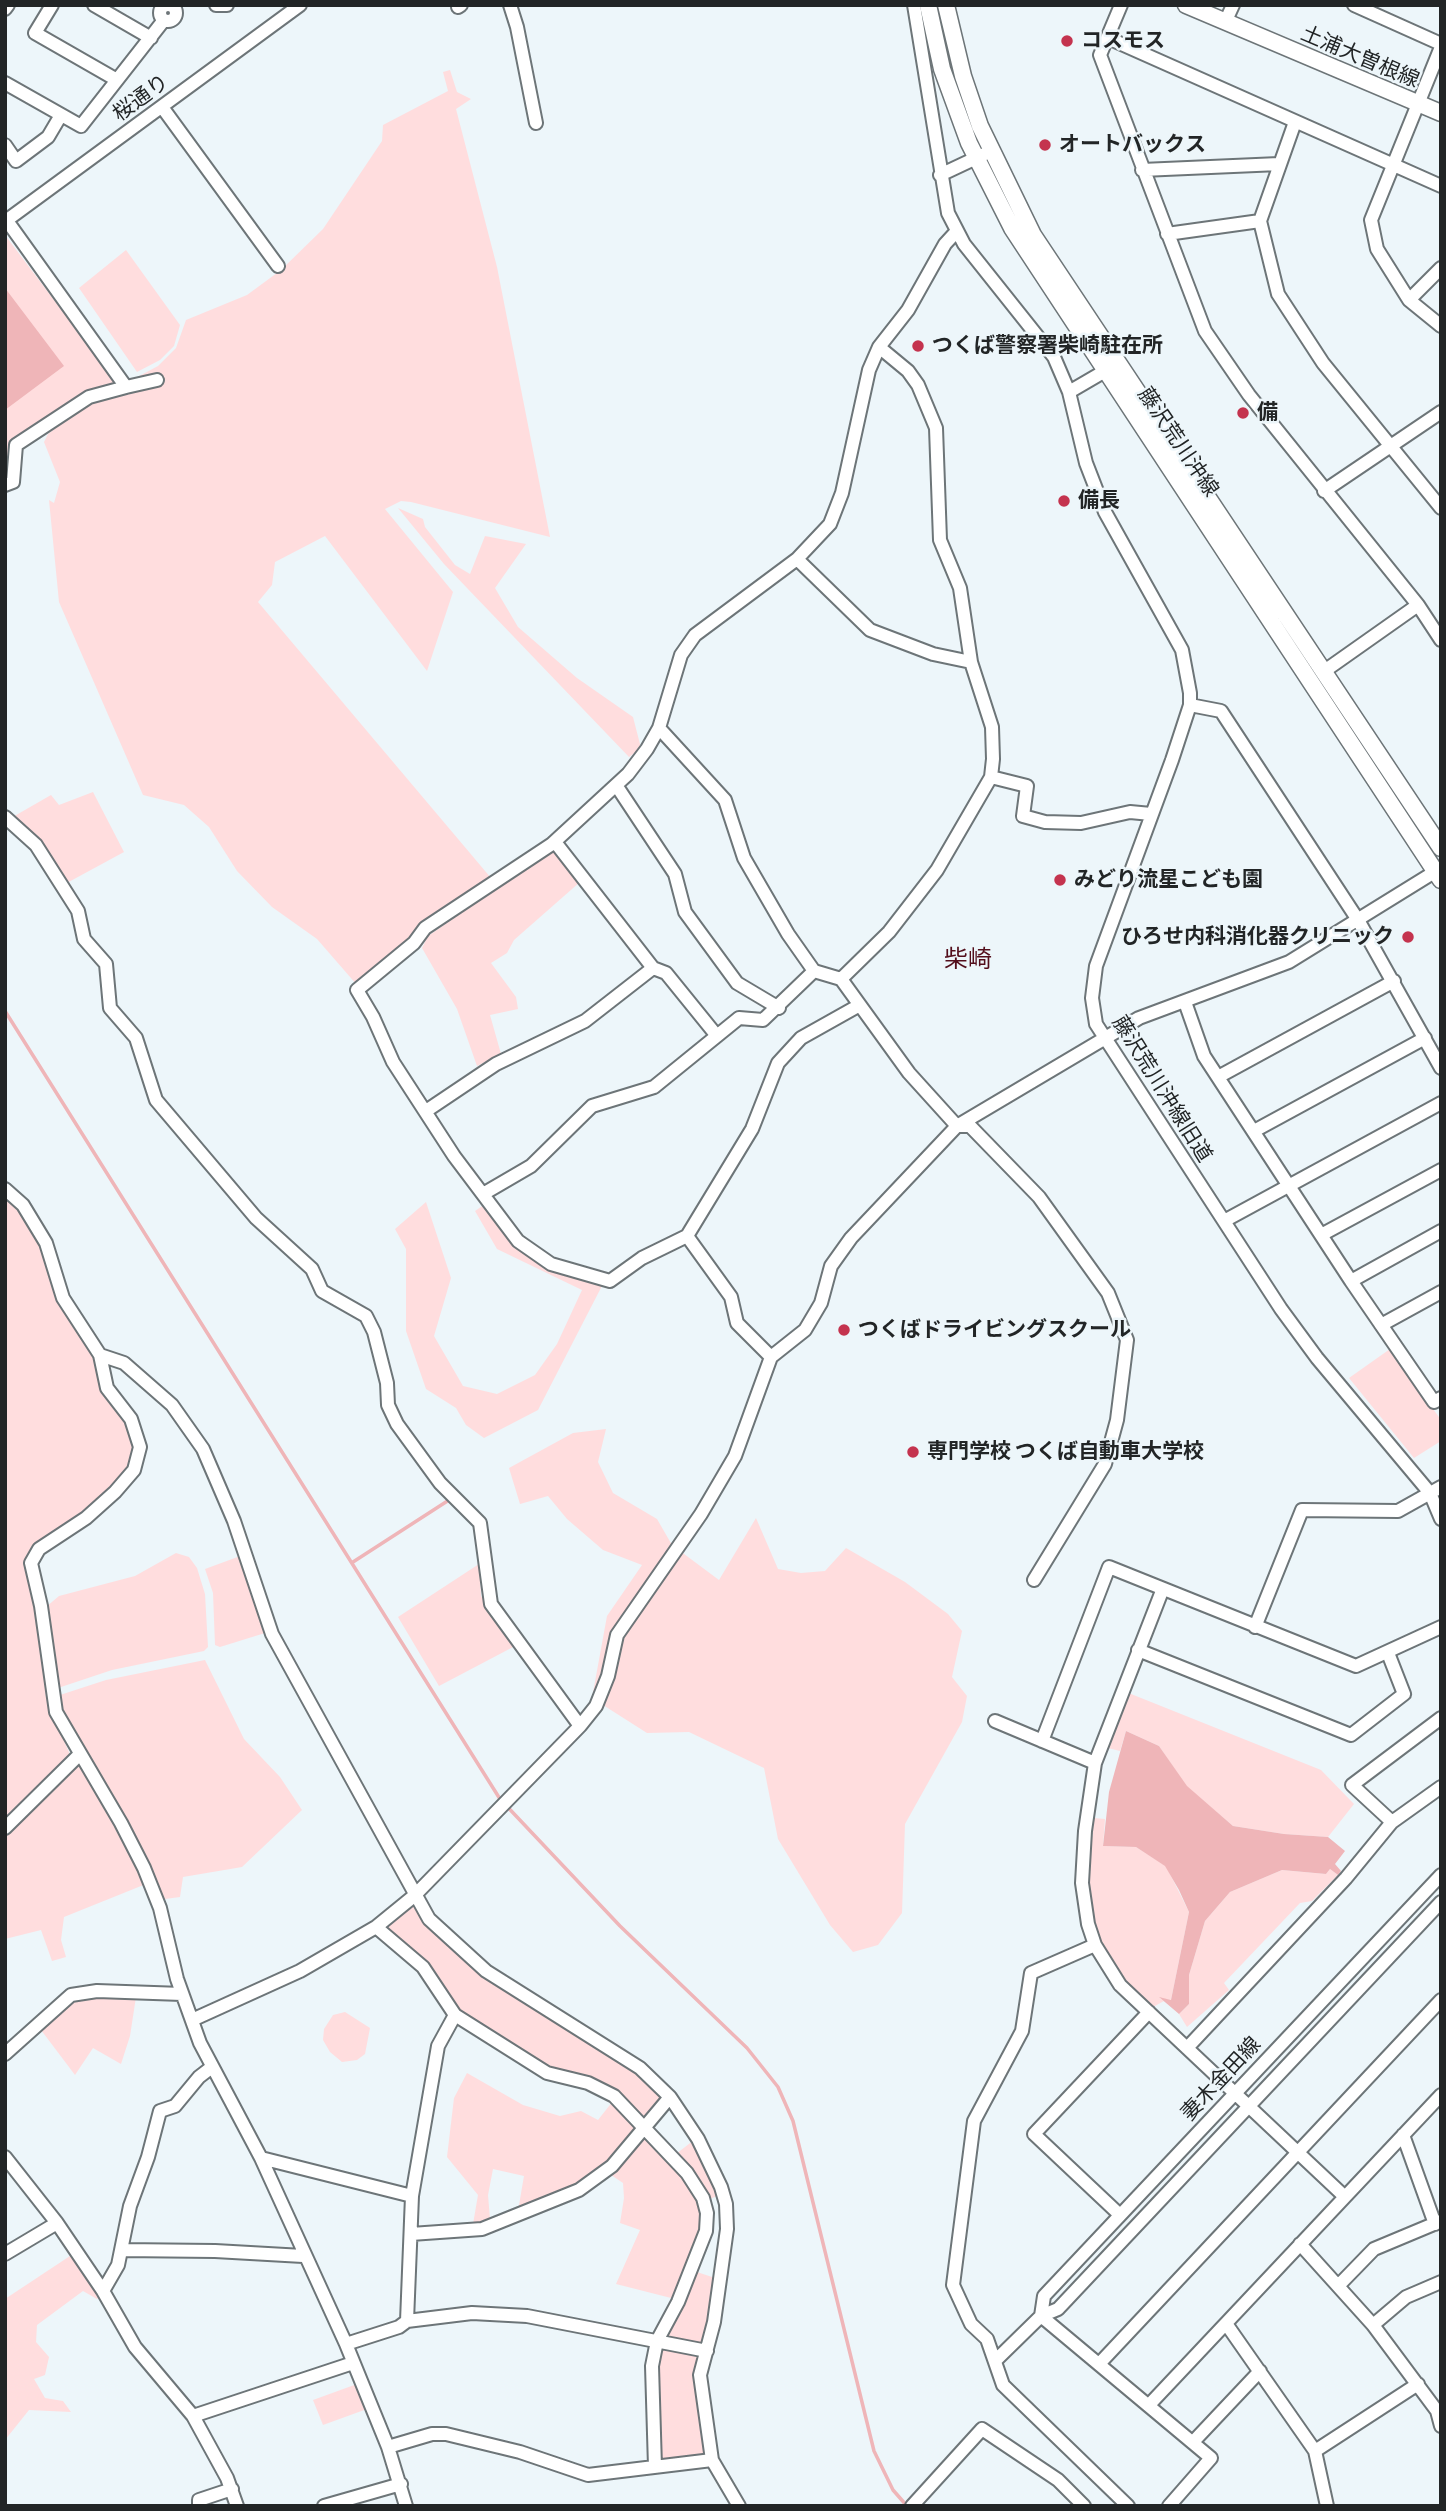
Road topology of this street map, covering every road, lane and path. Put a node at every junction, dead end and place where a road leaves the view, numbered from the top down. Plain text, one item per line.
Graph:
1 (52, 5) edge
2 (94, 5) edge
3 (216, 5) edge
4 (228, 5) edge
5 (300, 5) edge
6 (510, 5) edge
7 (914, 5) edge
8 (928, 5) edge
9 (946, 5) edge
10 (1121, 5) edge
11 (1186, 5) edge
12 (1354, 5) edge
13 (172, 6) edge
14 (151, 38) junction
15 (1108, 38) junction
16 (1441, 46) edge
17 (117, 80) junction
18 (5, 83) edge
19 (1418, 104) junction
20 (162, 107) junction
21 (1441, 113) edge
22 (61, 115) junction
23 (1295, 122) junction
24 (536, 123) dead end
25 (5, 145) edge
26 (984, 155) junction
27 (1279, 164) junction
28 (1392, 166) junction
29 (1142, 170) junction
30 (940, 175) junction
31 (1441, 186) edge
32 (6, 219) edge
33 (1260, 220) junction
34 (956, 232) junction
35 (1167, 234) junction
36 (278, 267) dead end
37 (1441, 268) edge
38 (1409, 300) junction
39 (1441, 326) edge
40 (879, 347) junction
41 (1105, 371) junction
42 (157, 380) dead end
43 (124, 384) junction
44 (1069, 392) junction
45 (1441, 412) edge
46 (1391, 445) junction
47 (5, 485) edge
48 (1324, 491) junction
49 (1441, 508) edge
50 (797, 559) junction
51 (1418, 606) junction
52 (1441, 640) edge
53 (971, 662) junction
54 (1323, 672) junction
55 (1190, 705) junction
56 (659, 727) junction
57 (991, 777) junction
58 (616, 785) junction
59 (1150, 814) junction
60 (5, 817) edge
61 (555, 842) junction
62 (1441, 848) edge
63 (1439, 873) edge
64 (1358, 920) junction
65 (653, 968) junction
66 (814, 971) junction
67 (841, 979) junction
68 (1394, 981) junction
69 (1185, 1002) junction
70 (858, 1006) junction
71 (779, 1008) junction
72 (717, 1036) junction
73 (1102, 1038) junction
74 (1425, 1038) junction
75 (1441, 1068) edge
76 (1218, 1077) junction
77 (1441, 1103) edge
78 (426, 1111) junction
79 (957, 1126) junction
80 (1254, 1131) junction
81 (1441, 1170) edge
82 (1290, 1185) junction
83 (5, 1189) edge
84 (483, 1194) junction
85 (1224, 1221) junction
86 (1441, 1231) edge
87 (1321, 1235) junction
88 (687, 1236) junction
89 (1350, 1282) junction
90 (1441, 1292) edge
91 (1381, 1325) junction
92 (100, 1355) junction
93 (771, 1357) junction
94 (1441, 1398) edge
95 (1435, 1490) edge
96 (1441, 1519) edge
97 (1034, 1580) dead end
98 (1162, 1591) junction
99 (1255, 1627) junction
100 (1441, 1627) edge
101 (1138, 1650) junction
102 (1388, 1653) junction
103 (1441, 1718) edge
104 (995, 1721) dead end
105 (580, 1726) junction
106 (1042, 1741) junction
107 (79, 1755) junction
108 (1095, 1763) junction
109 (1441, 1787) edge
110 (1392, 1822) junction
111 (5, 1828) edge
112 (1441, 1875) edge
113 (414, 1896) junction
114 (1441, 1902) edge
115 (376, 1927) junction
116 (1095, 1945) junction
117 (182, 1994) junction
118 (1441, 2000) edge
119 (1149, 2012) junction
120 (456, 2015) junction
121 (192, 2020) junction
122 (1187, 2048) junction
123 (5, 2054) edge
124 (212, 2067) junction
125 (1235, 2093) junction
126 (1441, 2095) edge
127 (670, 2097) junction
128 (1250, 2107) junction
129 (645, 2126) junction
130 (1403, 2135) junction
131 (1297, 2152) junction
132 (5, 2157) edge
133 (261, 2158) junction
134 (11, 2175) edge
135 (412, 2196) junction
136 (1344, 2196) junction
137 (1120, 2215) junction
138 (1438, 2222) edge
139 (57, 2223) junction
140 (411, 2234) junction
141 (1300, 2244) junction
142 (121, 2250) junction
143 (5, 2254) edge
144 (303, 2256) junction
145 (1441, 2283) edge
146 (1339, 2285) junction
147 (103, 2291) junction
148 (1041, 2316) junction
149 (407, 2321) junction
150 (1227, 2325) junction
151 (1374, 2325) junction
152 (657, 2341) junction
153 (346, 2344) junction
154 (707, 2351) junction
155 (995, 2361) junction
156 (353, 2363) junction
157 (1099, 2364) junction
158 (1260, 2371) junction
159 (1418, 2384) junction
160 (1149, 2405) junction
161 (192, 2416) junction
162 (1441, 2426) edge
163 (1194, 2442) junction
164 (388, 2447) junction
165 (1315, 2451) junction
166 (712, 2459) junction
167 (655, 2468) junction
168 (401, 2484) junction
169 (232, 2489) junction
170 (914, 2504) edge
171 (199, 2506) edge
172 (237, 2506) edge
173 (324, 2506) edge
174 (405, 2506) edge
175 (740, 2506) edge
176 (1084, 2506) edge
177 (1128, 2506) edge
178 (1169, 2506) edge
179 (1327, 2506) edge

1 - 17 street
2 - 14 street
3 - 4 street
5 - 20 street, 桜通り
6 - 24 street
7 - 30 street
8 - 26 main road, 藤沢荒川沖線
9 - 26 main road, 藤沢荒川沖線
10 - 15 street
11 - 19 main road, 土浦大曽根線
12 - 16 street
13 - 14 street
14 - 17 street
15 - 23 street
15 - 29 street
16 - 19 street
17 - 22 street
18 - 22 street
19 - 21 main road, 土浦大曽根線
19 - 28 street
20 - 32 street, 桜通り
20 - 36 street
22 - 25 street
23 - 27 street
23 - 28 street
26 - 30 street
26 - 41 main road, 藤沢荒川沖線
26 - 54 main road, 藤沢荒川沖線
27 - 29 street
27 - 33 street
28 - 31 street
28 - 38 street
29 - 35 street
30 - 34 street
32 - 43 street
33 - 35 street
33 - 46 street
34 - 40 street
34 - 44 street, 藤沢荒川沖線旧道
35 - 48 street
37 - 38 street
38 - 39 street
40 - 50 street
40 - 53 street
41 - 44 street
41 - 63 main road, 藤沢荒川沖線
42 - 43 street
43 - 47 street
44 - 55 street, 藤沢荒川沖線旧道
45 - 46 street
46 - 48 street
46 - 49 street
48 - 51 street
50 - 53 street
50 - 56 street
51 - 52 street
51 - 54 street
53 - 57 street
54 - 62 main road, 藤沢荒川沖線
55 - 59 street, 藤沢荒川沖線旧道
55 - 64 street
56 - 58 street
56 - 66 street
57 - 59 street
57 - 67 street
58 - 61 street
58 - 71 street
59 - 73 street, 藤沢荒川沖線旧道
60 - 105 street
61 - 65 street
61 - 78 street
63 - 64 street
64 - 68 street
64 - 69 street
65 - 72 street
65 - 78 street
66 - 67 street
66 - 71 street
67 - 70 street
68 - 74 street
68 - 76 street
69 - 73 street
69 - 76 street
70 - 79 street
70 - 88 street
71 - 72 street
72 - 84 street
73 - 79 street
73 - 85 street, 藤沢荒川沖線旧道
74 - 75 street
74 - 80 street
76 - 80 street
77 - 82 street
78 - 84 street
79 - 93 street
79 - 97 street
80 - 82 street
81 - 87 street
82 - 85 street
82 - 87 street
83 - 92 street
84 - 88 street
85 - 95 street, 藤沢荒川沖線旧道
86 - 89 street
87 - 89 street
88 - 93 street
89 - 91 street
90 - 91 street
91 - 94 street
92 - 107 street
92 - 113 street
93 - 105 street
95 - 96 street, 藤沢荒川沖線旧道
95 - 99 street
98 - 99 street
98 - 101 street
98 - 106 street
99 - 102 street
100 - 102 street
101 - 102 street
101 - 108 street
103 - 110 street
104 - 106 street
105 - 113 street
106 - 108 street
107 - 111 street
107 - 117 street
108 - 116 street
109 - 110 street
110 - 122 street
112 - 125 street, 妻木金田線
113 - 115 street
113 - 127 street
114 - 128 street, 妻木金田線
115 - 120 street
115 - 121 street
116 - 119 street
116 - 155 street
117 - 121 street
117 - 123 street
118 - 131 street
119 - 122 street
119 - 137 street
120 - 129 street
120 - 135 street
121 - 124 street
122 - 125 street
124 - 133 street
124 - 142 street
125 - 128 street
125 - 137 street, 妻木金田線
126 - 130 street
127 - 129 street
127 - 154 street
128 - 131 street
128 - 148 street, 妻木金田線
129 - 140 street
129 - 152 street
130 - 136 street
130 - 138 street
131 - 136 street
131 - 157 street
132 - 134 street
133 - 135 street
133 - 144 street
134 - 139 street
135 - 140 street
136 - 141 street
137 - 148 street, 妻木金田線
138 - 146 street
139 - 143 street
139 - 147 street
140 - 149 street
141 - 146 street
141 - 150 street
142 - 144 street
142 - 147 street
144 - 153 street
145 - 151 street
146 - 151 street
147 - 161 street
148 - 155 street, 妻木金田線
148 - 157 street
149 - 152 street
149 - 153 street
150 - 158 street
150 - 160 street
151 - 159 street
152 - 154 street
152 - 167 street
153 - 156 street
154 - 166 street
155 - 177 street
156 - 161 street
156 - 164 street
157 - 160 street
158 - 163 street
158 - 165 street
159 - 162 street
159 - 165 street
160 - 163 street
161 - 169 street
163 - 178 street
164 - 167 street
164 - 168 street
165 - 179 street
166 - 167 street
166 - 175 street
168 - 173 street
168 - 174 street
169 - 171 street
169 - 172 street
170 - 176 street

